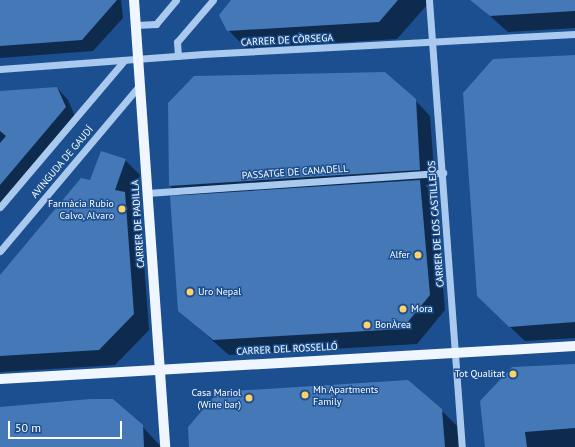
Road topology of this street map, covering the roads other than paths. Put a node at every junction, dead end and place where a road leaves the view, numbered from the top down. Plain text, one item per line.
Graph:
1 (134, 0) edge
2 (176, 0) edge
3 (213, 0) edge
4 (429, 0) edge
5 (136, 26) junction
6 (575, 34) edge
7 (432, 42) junction
8 (178, 56) junction
9 (138, 60) junction
10 (124, 61) junction
11 (0, 69) edge
12 (139, 86) junction
13 (443, 173) junction
14 (147, 192) junction
15 (0, 207) edge
16 (0, 251) edge
17 (575, 346) edge
18 (455, 352) junction
19 (160, 368) junction
20 (0, 379) edge
21 (165, 447) edge
22 (462, 447) edge

1 - 5 main road, CARRER DE PADILLA
2 - 5 street
3 - 8 street
4 - 7 street, CARRER DE LOS CASTILLEJOS
5 - 9 main road, CARRER DE PADILLA
6 - 7 street, CARRER DE CÒRSEGA
7 - 8 street, CARRER DE CÒRSEGA
7 - 13 street, CARRER DE LOS CASTILLEJOS
8 - 9 street, CARRER DE CÒRSEGA
9 - 10 street, CARRER DE CÒRSEGA
9 - 12 main road, CARRER DE PADILLA
10 - 11 street, CARRER DE CÒRSEGA
10 - 15 street, AVINGUDA DE GAUDÍ
12 - 14 main road, CARRER DE PADILLA
12 - 16 street, AVINGUDA DE GAUDÍ
13 - 14 street, PASSATGE DE CANADELL
13 - 18 street, CARRER DE LOS CASTILLEJOS
14 - 19 main road, CARRER DE PADILLA
17 - 18 main road, CARRER DEL ROSSELLÓ
18 - 19 main road, CARRER DEL ROSSELLÓ
18 - 22 street, CARRER DE LOS CASTILLEJOS
19 - 20 main road, CARRER DEL ROSSELLÓ
19 - 21 main road, CARRER DE PADILLA

